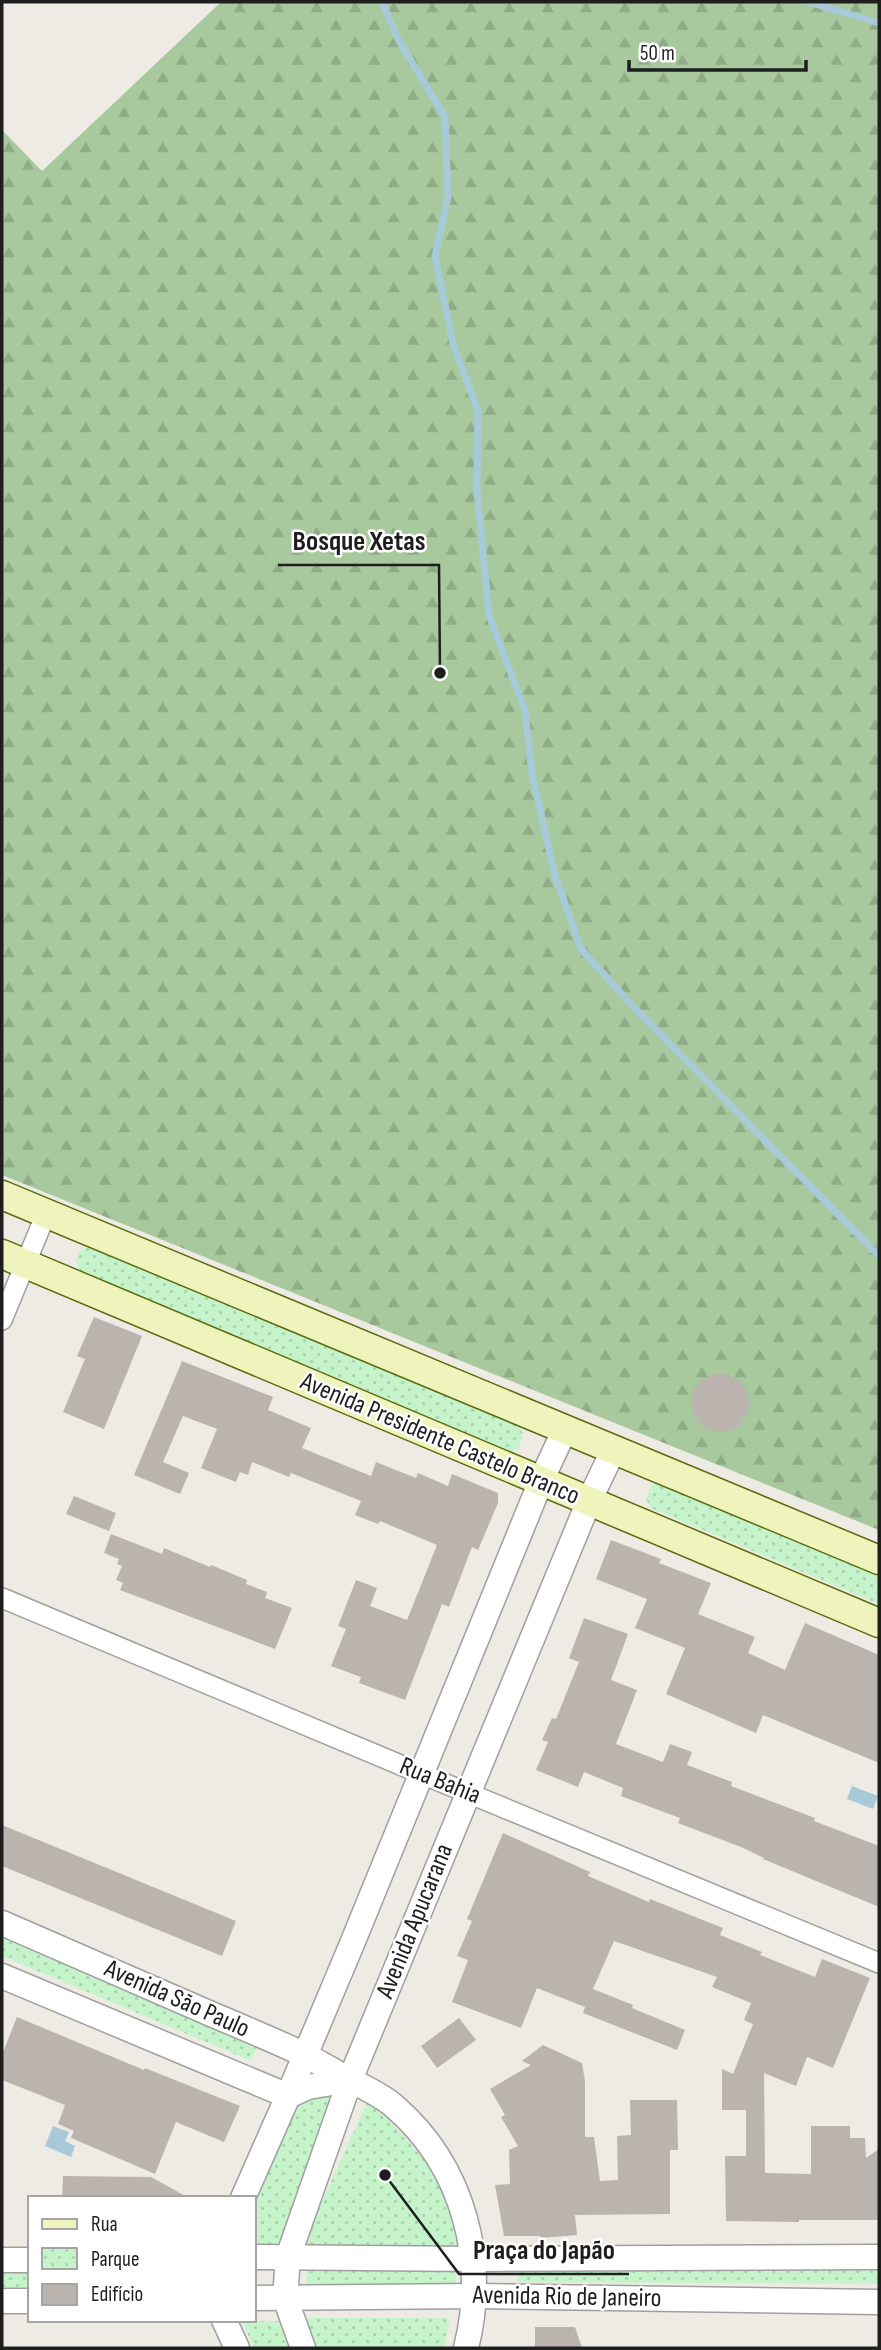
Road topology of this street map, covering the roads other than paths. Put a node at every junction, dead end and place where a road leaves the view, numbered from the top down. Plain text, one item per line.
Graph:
1 (2, 1195) edge
2 (46, 1214) junction
3 (14, 1259) edge
4 (2, 1320) edge
5 (565, 1429) junction
6 (612, 1451) junction
7 (541, 1481) junction
8 (589, 1501) junction
9 (879, 1560) edge
10 (2, 1598) edge
11 (879, 1623) edge
12 (422, 1774) junction
13 (468, 1792) junction
14 (2, 1923) edge
15 (879, 1963) edge
16 (2, 1976) edge
17 (305, 2055) junction
18 (350, 2080) junction
19 (288, 2096) junction
20 (244, 2196) edge
21 (256, 2257) edge
22 (288, 2257) junction
23 (879, 2257) edge
24 (474, 2259) junction
25 (2, 2260) edge
26 (28, 2260) edge
27 (475, 2296) junction
28 (256, 2298) edge
29 (285, 2298) junction
30 (2, 2301) edge
31 (28, 2301) edge
32 (879, 2302) edge
33 (225, 2322) edge
34 (237, 2348) edge
35 (303, 2348) edge
36 (466, 2348) edge

1 - 2 main road
2 - 3 street
2 - 5 main road
3 - 4 street
3 - 7 main road, Avenida Presidente Castelo Branco
5 - 6 main road
5 - 7 street, Avenida Apucarana
6 - 8 street, Avenida Apucarana
6 - 9 main road
7 - 8 main road, Avenida Presidente Castelo Branco
7 - 12 street, Avenida Apucarana
8 - 11 main road, Avenida Presidente Castelo Branco
8 - 13 street, Avenida Apucarana
10 - 12 street, Rua Bahia
12 - 13 street, Rua Bahia
12 - 17 street, Avenida Apucarana
13 - 15 street, Rua Bahia
13 - 18 street, Avenida Apucarana
14 - 17 street, Avenida São Paulo
16 - 19 street, Avenida São Paulo
17 - 18 street, Avenida São Paulo
17 - 19 street, Avenida Apucarana
18 - 19 street
18 - 22 street, Avenida Apucarana
18 - 24 street, Avenida São Paulo
19 - 20 street, Avenida Apucarana
21 - 22 street, Avenida Rio de Janeiro
22 - 24 street, Avenida Rio de Janeiro
22 - 29 street, Avenida Apucarana
23 - 24 street, Avenida Rio de Janeiro
24 - 27 street, Avenida São Paulo
25 - 26 street
27 - 29 street, Avenida Rio de Janeiro
27 - 32 street, Avenida Rio de Janeiro
27 - 36 street, Avenida São Paulo
28 - 29 street, Avenida Rio de Janeiro
29 - 35 street, Avenida Apucarana
30 - 31 street
33 - 34 street

